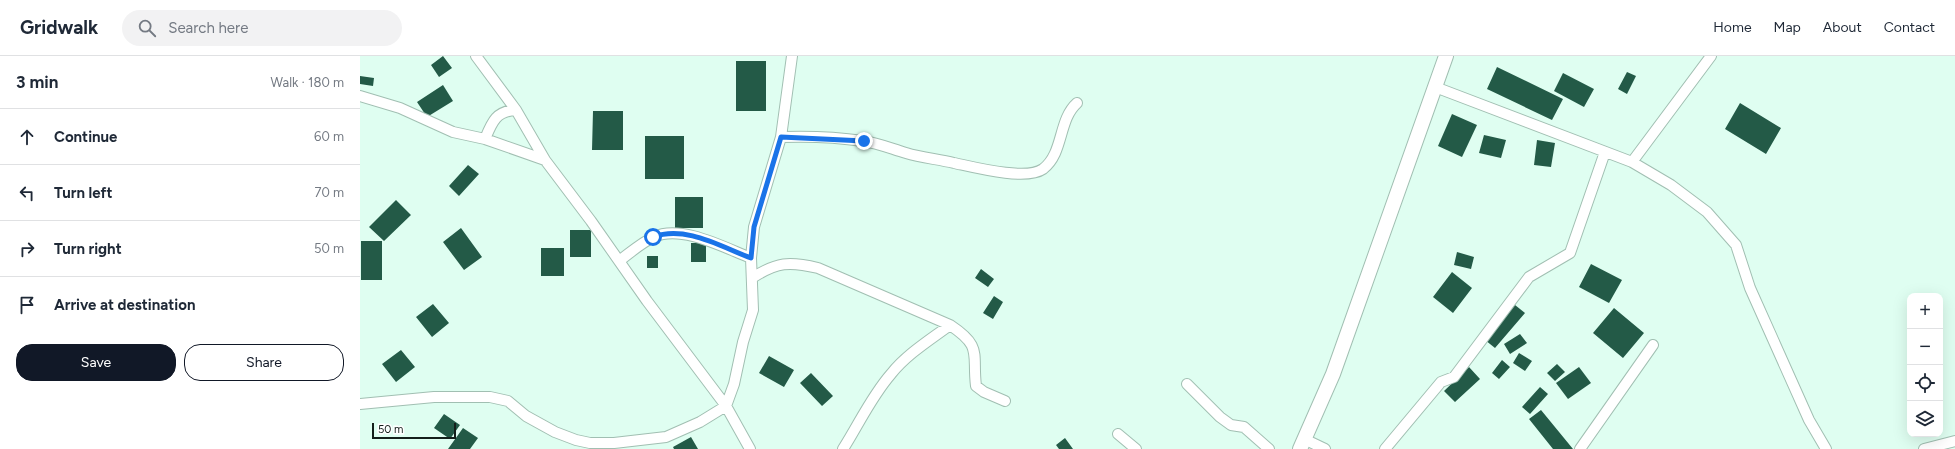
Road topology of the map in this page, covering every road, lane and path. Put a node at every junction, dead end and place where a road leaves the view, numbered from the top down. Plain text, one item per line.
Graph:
1 (476, 56) edge
2 (792, 56) edge
3 (1446, 56) edge
4 (1711, 56) edge
5 (1435, 87) junction
6 (360, 96) edge
7 (1077, 103) dead end
8 (516, 110) junction
9 (781, 137) junction
10 (485, 139) junction
11 (1605, 152) junction
12 (545, 160) junction
13 (1632, 162) junction
14 (751, 258) junction
15 (619, 261) junction
16 (752, 278) junction
17 (950, 325) junction
18 (1654, 345) dead end
19 (1187, 384) dead end
20 (1005, 401) dead end
21 (360, 404) edge
22 (726, 406) junction
23 (1118, 434) dead end
24 (1955, 441) edge
25 (1302, 444) edge
26 (750, 449) edge
27 (843, 449) edge
28 (1136, 449) edge
29 (1269, 449) edge
30 (1325, 449) edge
31 (1386, 449) edge
32 (1580, 449) edge
33 (1826, 449) edge
34 (1924, 449) edge

1 - 8 street
2 - 9 street
3 - 5 main road
4 - 13 street
5 - 11 street
5 - 25 main road
6 - 10 street
7 - 9 street
8 - 10 street
8 - 12 street
9 - 14 street
10 - 12 street
11 - 13 street
11 - 31 street
12 - 15 street
13 - 33 street
14 - 15 street
14 - 16 street
15 - 22 street
16 - 17 street
16 - 22 street
17 - 20 street
17 - 27 street
18 - 32 street
19 - 29 street
21 - 22 street
22 - 26 street
23 - 28 street
24 - 34 street
25 - 30 street

